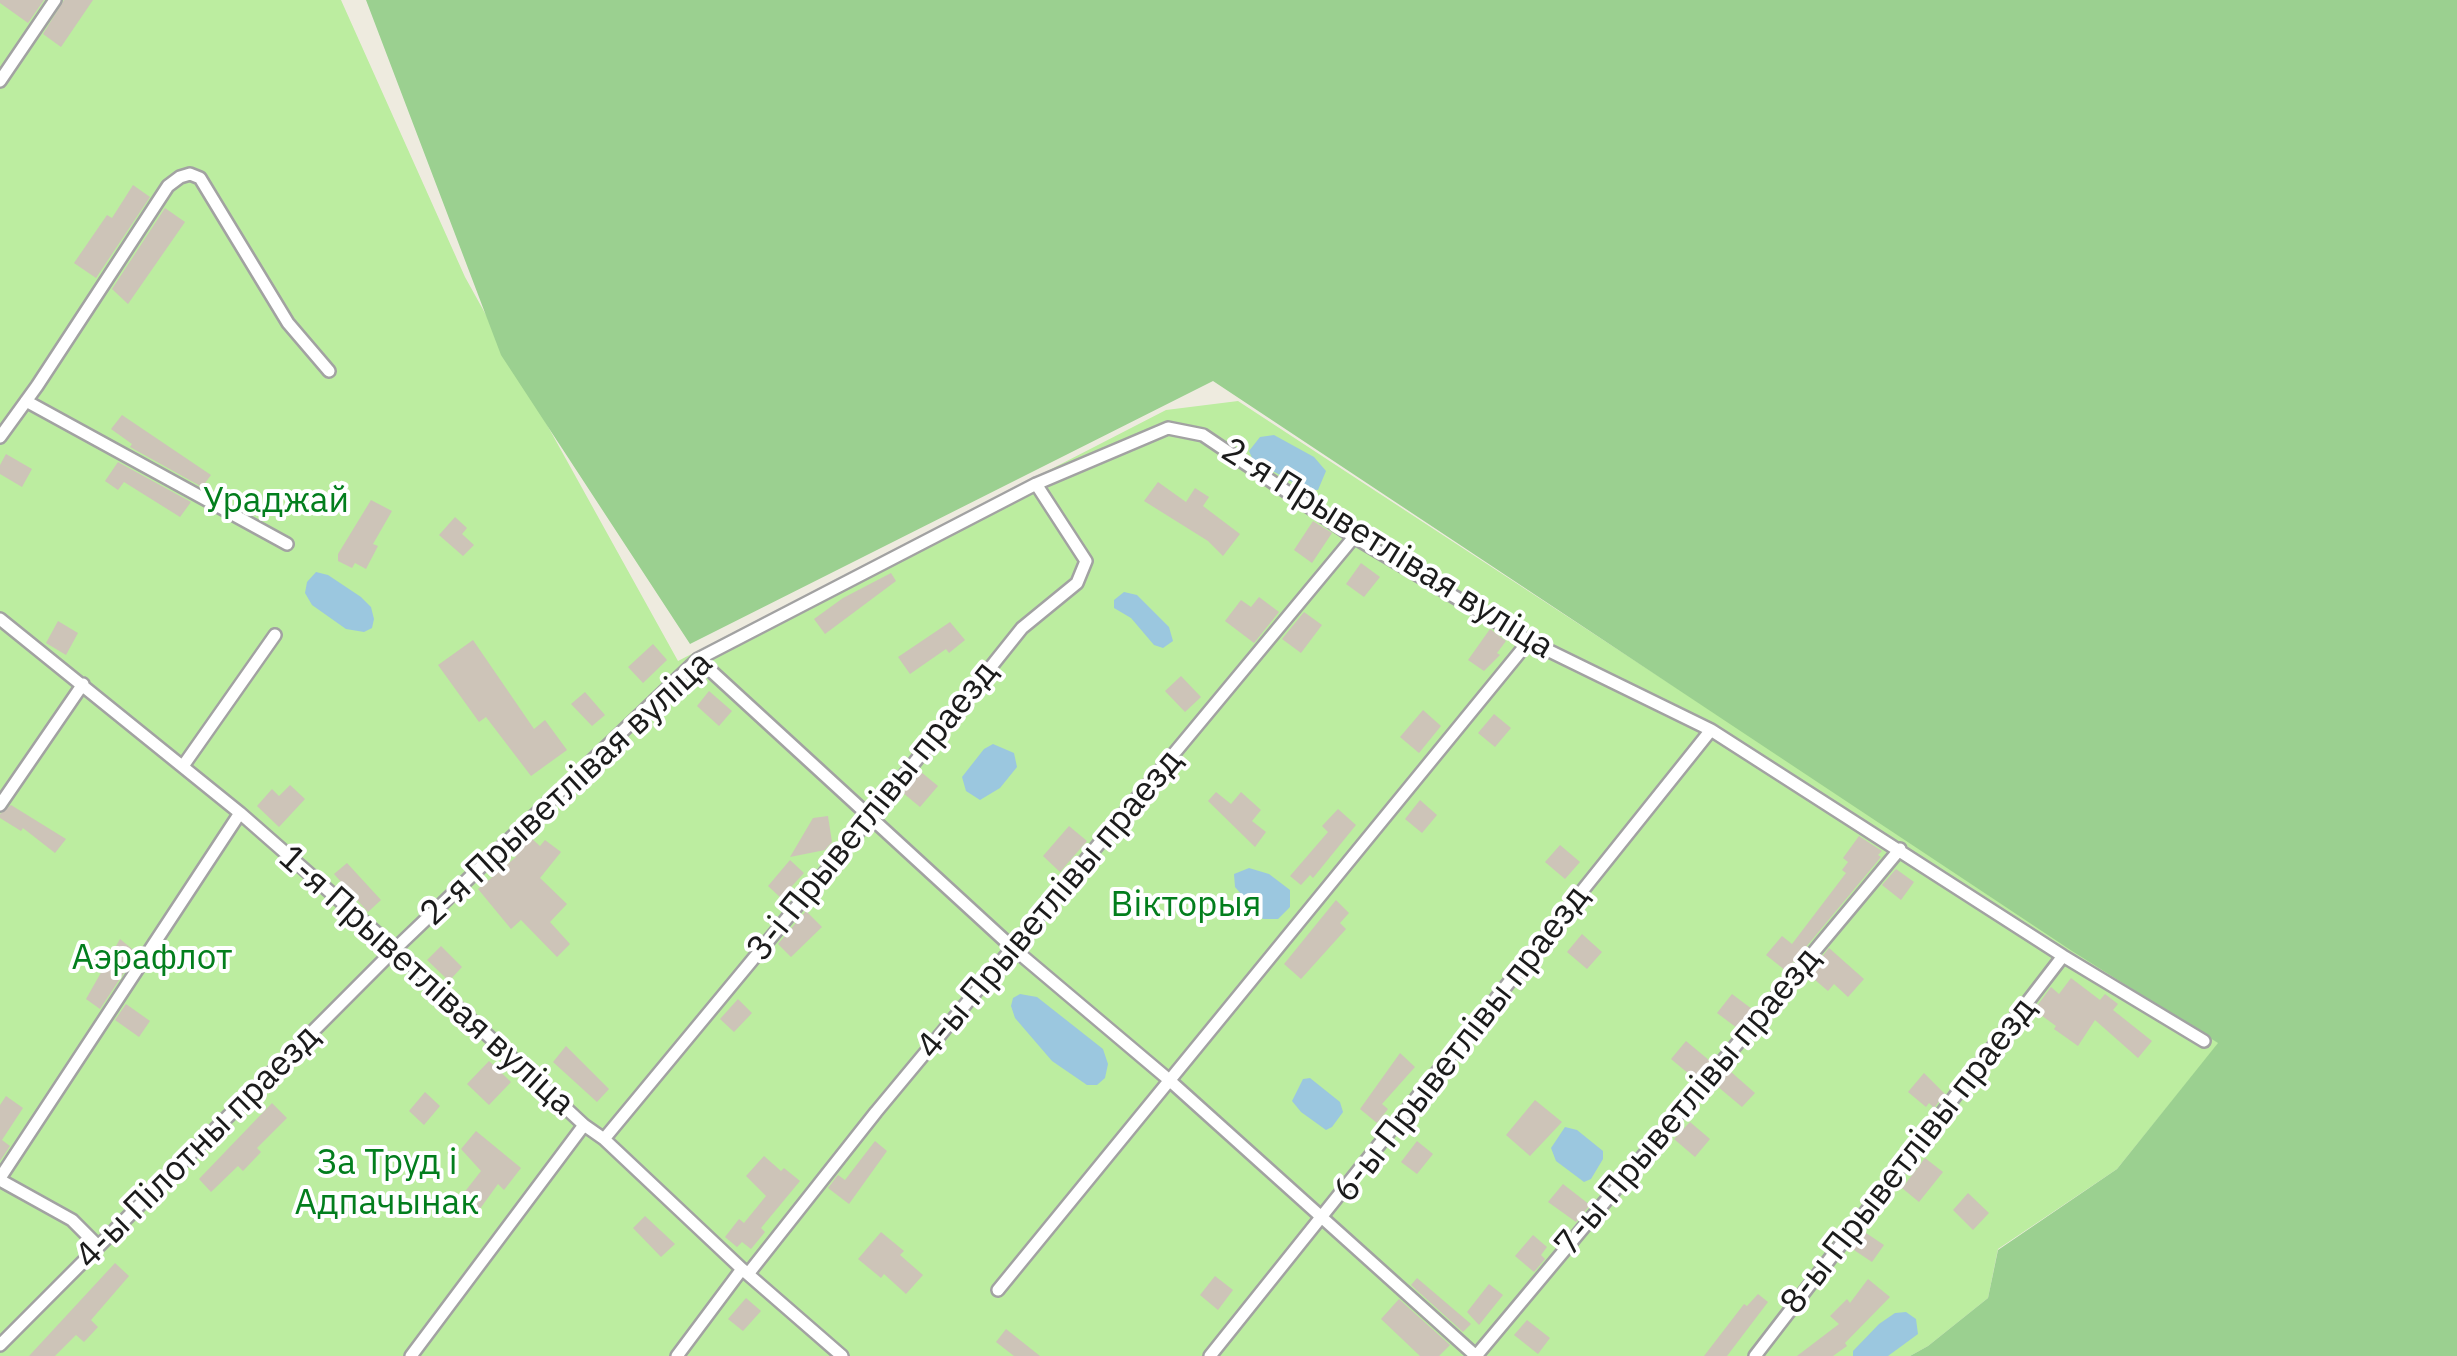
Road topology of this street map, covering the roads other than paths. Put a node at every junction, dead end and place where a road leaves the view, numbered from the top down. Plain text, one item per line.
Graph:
1 (55, 0) edge
2 (0, 81) edge
3 (329, 371) dead end
4 (26, 401) junction
5 (0, 437) edge
6 (1036, 484) junction
7 (1354, 537) junction
8 (287, 544) dead end
9 (0, 618) edge
10 (274, 635) dead end
11 (1529, 640) junction
12 (698, 659) junction
13 (82, 684) junction
14 (1711, 730) junction
15 (183, 766) junction
16 (0, 806) edge
17 (240, 813) junction
18 (870, 818) junction
19 (1900, 849) junction
20 (396, 949) junction
21 (1014, 949) junction
22 (2063, 956) junction
23 (2204, 1041) dead end
24 (1168, 1079) junction
25 (584, 1125) junction
26 (604, 1139) junction
27 (0, 1179) edge
28 (1322, 1220) junction
29 (98, 1246) junction
30 (745, 1271) junction
31 (998, 1290) dead end
32 (0, 1344) edge
33 (411, 1356) edge
34 (677, 1356) edge
35 (842, 1356) edge
36 (1210, 1356) edge
37 (1476, 1356) edge
38 (1755, 1356) edge

1 - 2 lane
3 - 4 lane
4 - 5 lane
4 - 8 lane
6 - 7 lane, 2-я Прыветлівая вуліца
6 - 12 lane, 2-я Прыветлівая вуліца
6 - 18 lane, 3-і Прыветлівы праезд
7 - 11 lane, 2-я Прыветлівая вуліца
7 - 21 lane, 4-ы Прыветлівы праезд
9 - 13 lane, 1-я Прыветлівая вуліца
10 - 15 lane
11 - 14 lane, 2-я Прыветлівая вуліца
11 - 24 lane
12 - 18 lane
12 - 20 lane, 2-я Прыветлівая вуліца
13 - 15 lane, 1-я Прыветлівая вуліца
13 - 16 lane
14 - 19 lane, 2-я Прыветлівая вуліца
14 - 28 lane, 6-ы Прыветлівы праезд
15 - 17 lane, 1-я Прыветлівая вуліца
17 - 20 lane, 1-я Прыветлівая вуліца
17 - 27 lane
18 - 21 lane
18 - 26 lane, 3-і Прыветлівы праезд
19 - 22 lane, 2-я Прыветлівая вуліца
19 - 37 lane, 7-ы Прыветлівы праезд
20 - 25 lane, 1-я Прыветлівая вуліца
20 - 29 lane, 4-ы Пілотны праезд
21 - 24 lane
21 - 30 lane, 4-ы Прыветлівы праезд
22 - 23 lane, 2-я Прыветлівая вуліца
22 - 38 lane, 8-ы Прыветлівы праезд
24 - 28 lane
24 - 31 lane
25 - 26 lane, 1-я Прыветлівая вуліца
25 - 33 lane
26 - 30 lane, 1-я Прыветлівая вуліца
27 - 29 lane
28 - 36 lane, 6-ы Прыветлівы праезд
28 - 37 lane
29 - 32 lane, 4-ы Пілотны праезд
30 - 34 lane, 4-ы Прыветлівы праезд
30 - 35 lane, 1-я Прыветлівая вуліца

